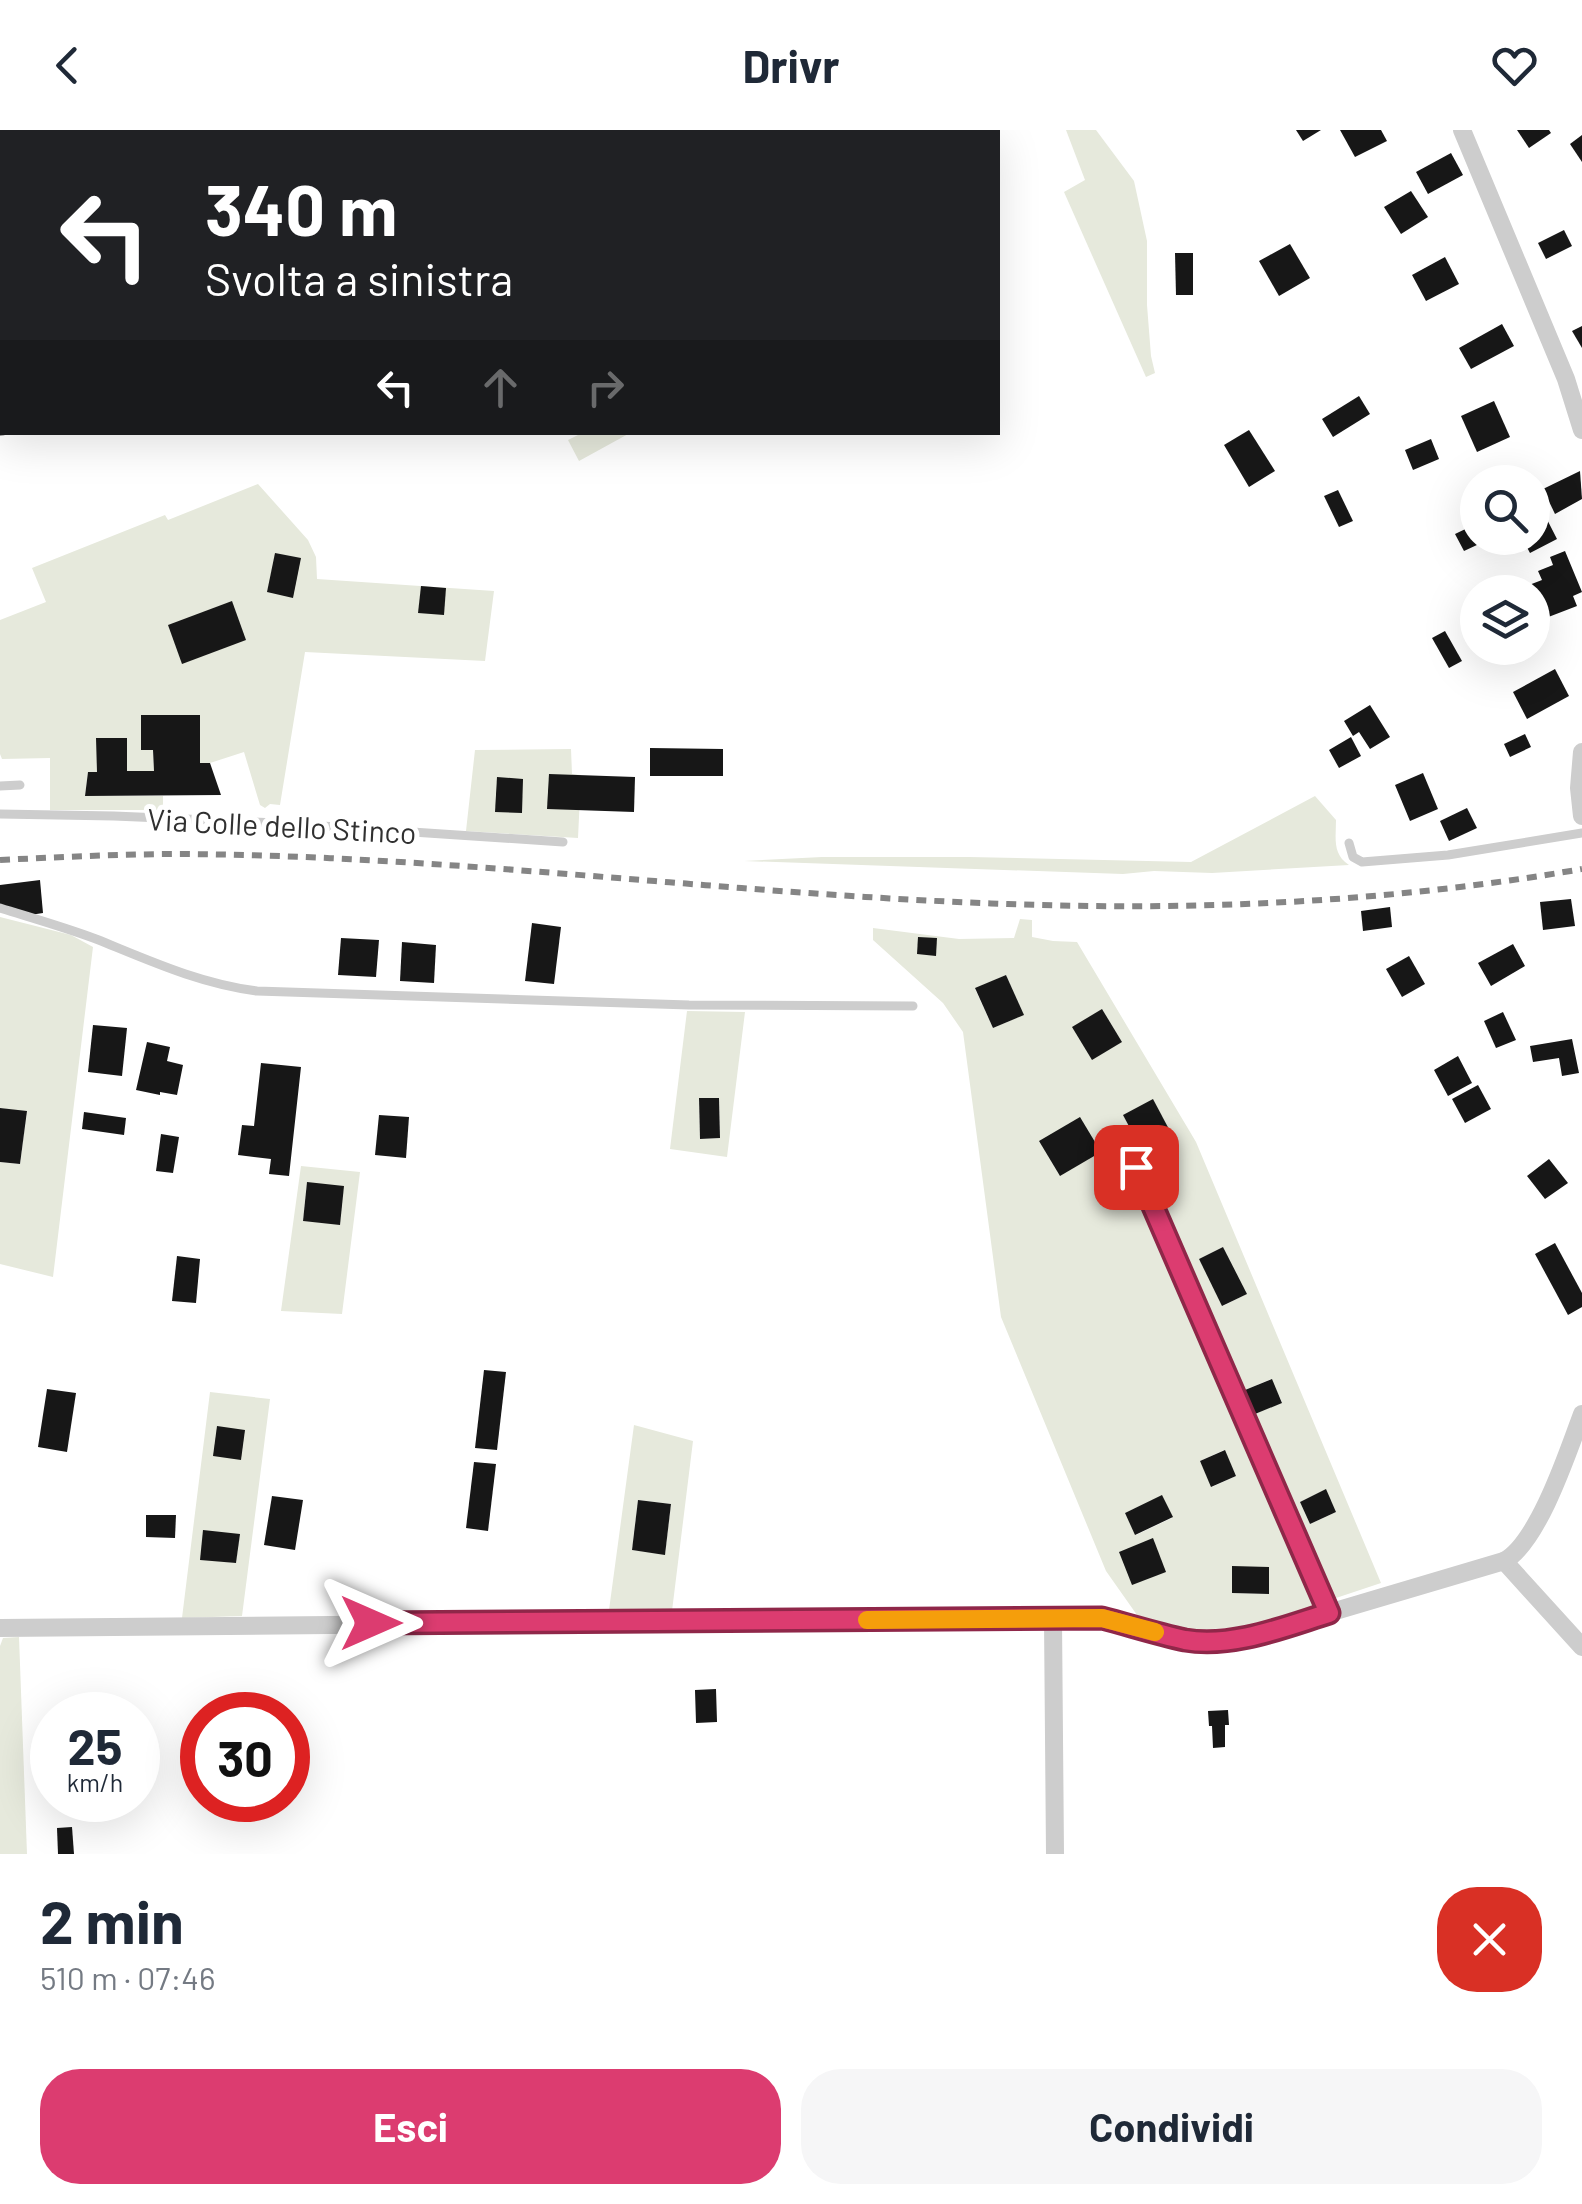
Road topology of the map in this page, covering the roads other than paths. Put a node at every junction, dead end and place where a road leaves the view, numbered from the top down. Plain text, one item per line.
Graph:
1 (1462, 130) edge
2 (1582, 430) edge
3 (1582, 752) edge
4 (20, 785) dead end
5 (0, 786) edge
6 (0, 814) edge
7 (1582, 816) edge
8 (1582, 833) edge
9 (563, 842) dead end
10 (1349, 842) dead end
11 (0, 908) edge
12 (914, 1006) dead end
13 (1136, 1167) dead end
14 (1582, 1414) edge
15 (1504, 1561) junction
16 (1329, 1613) junction
17 (1053, 1619) junction
18 (0, 1628) edge
19 (1582, 1647) edge
20 (1055, 1854) edge

1 - 2 street
3 - 7 street
4 - 5 lane
6 - 9 lane, Via Colle dello Stinco
8 - 10 lane
11 - 12 lane
13 - 16 lane
14 - 15 street
15 - 16 street
15 - 19 street
16 - 17 street
17 - 18 street
17 - 20 street

